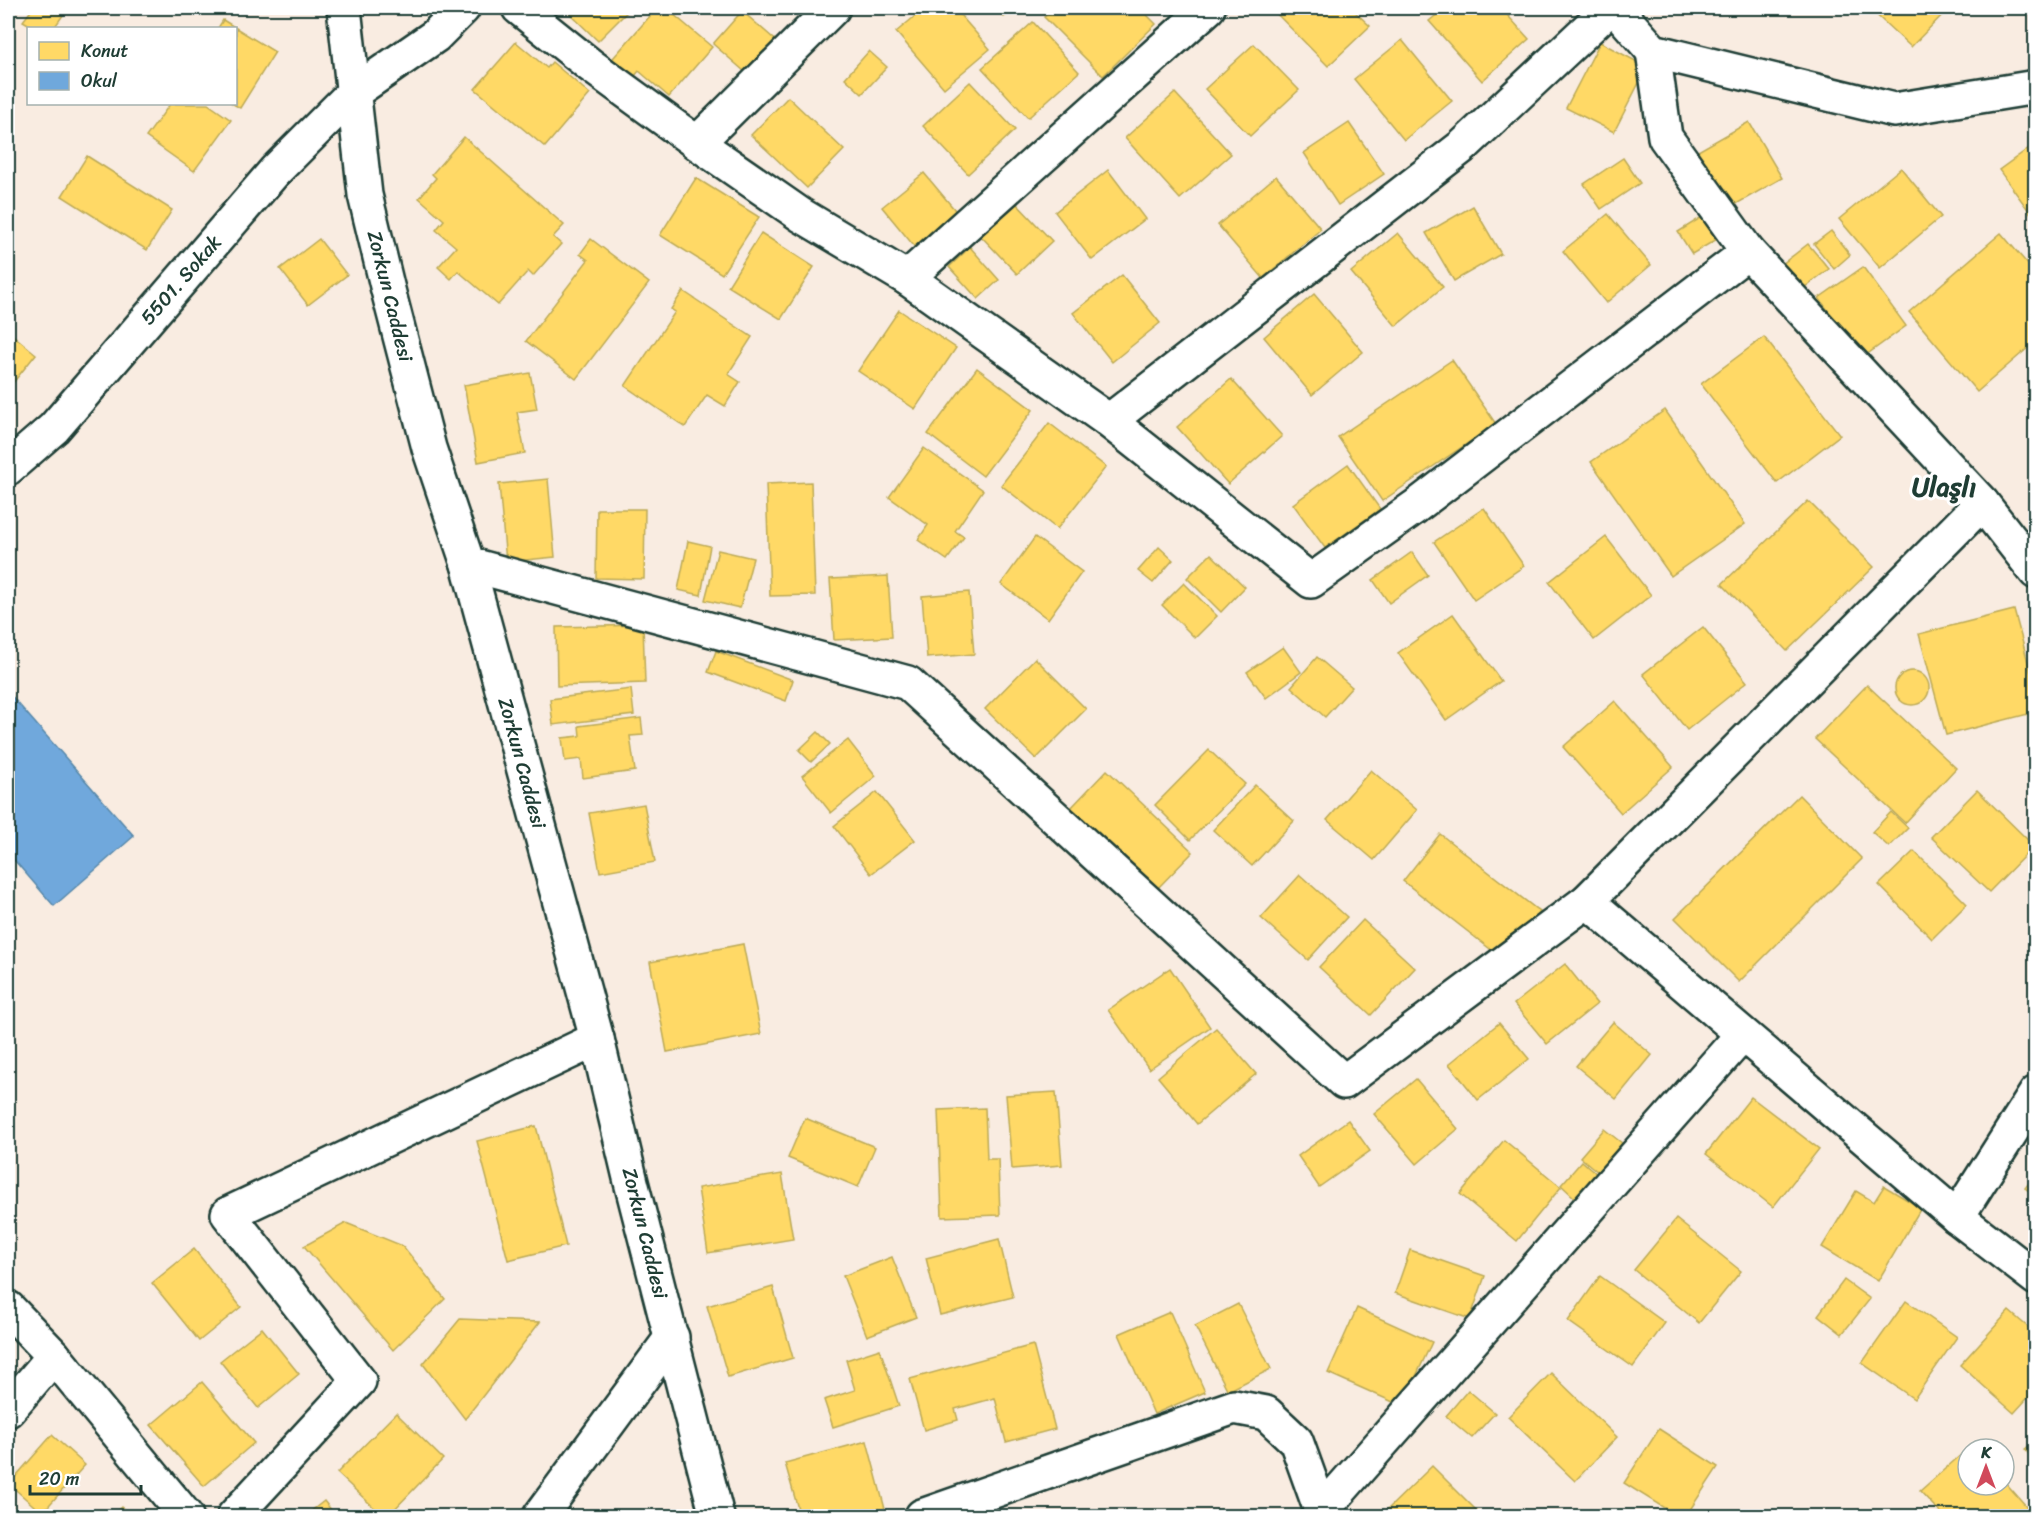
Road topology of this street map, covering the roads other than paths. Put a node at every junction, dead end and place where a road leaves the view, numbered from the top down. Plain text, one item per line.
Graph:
1 (344, 8) edge
2 (462, 8) edge
3 (519, 8) edge
4 (833, 8) edge
5 (1208, 8) edge
6 (1610, 8) edge
7 (1615, 8) edge
8 (1653, 51) junction
9 (2036, 87) edge
10 (354, 92) junction
11 (697, 143) junction
12 (1748, 252) junction
13 (907, 278) junction
14 (1109, 421) junction
15 (8, 468) edge
16 (1982, 503) junction
17 (468, 564) junction
18 (2036, 572) edge
19 (1587, 901) junction
20 (1742, 1035) junction
21 (597, 1039) junction
22 (2036, 1093) edge
23 (1958, 1217) junction
24 (2036, 1278) edge
25 (8, 1308) edge
26 (672, 1337) junction
27 (54, 1356) junction
28 (8, 1410) edge
29 (1322, 1515) edge
30 (186, 1516) edge
31 (234, 1516) edge
32 (540, 1516) edge
33 (717, 1516) edge
34 (922, 1516) edge

1 - 10 street, Zorkun Caddesi
2 - 10 street, 5501. Sokak
3 - 11 street
4 - 11 street
5 - 13 street
6 - 14 street
7 - 8 street
8 - 9 street
8 - 12 street
10 - 15 street, 5501. Sokak
10 - 17 street, Zorkun Caddesi
11 - 13 street
12 - 14 street
12 - 16 street
13 - 14 street
16 - 18 street
16 - 19 street
17 - 19 street
17 - 21 street, Zorkun Caddesi
19 - 20 street
20 - 23 street
20 - 29 street
21 - 26 street, Zorkun Caddesi
21 - 31 street
22 - 23 street
23 - 24 street
25 - 27 street
26 - 32 street
26 - 33 street, Zorkun Caddesi
27 - 28 street
27 - 30 street
29 - 34 street

